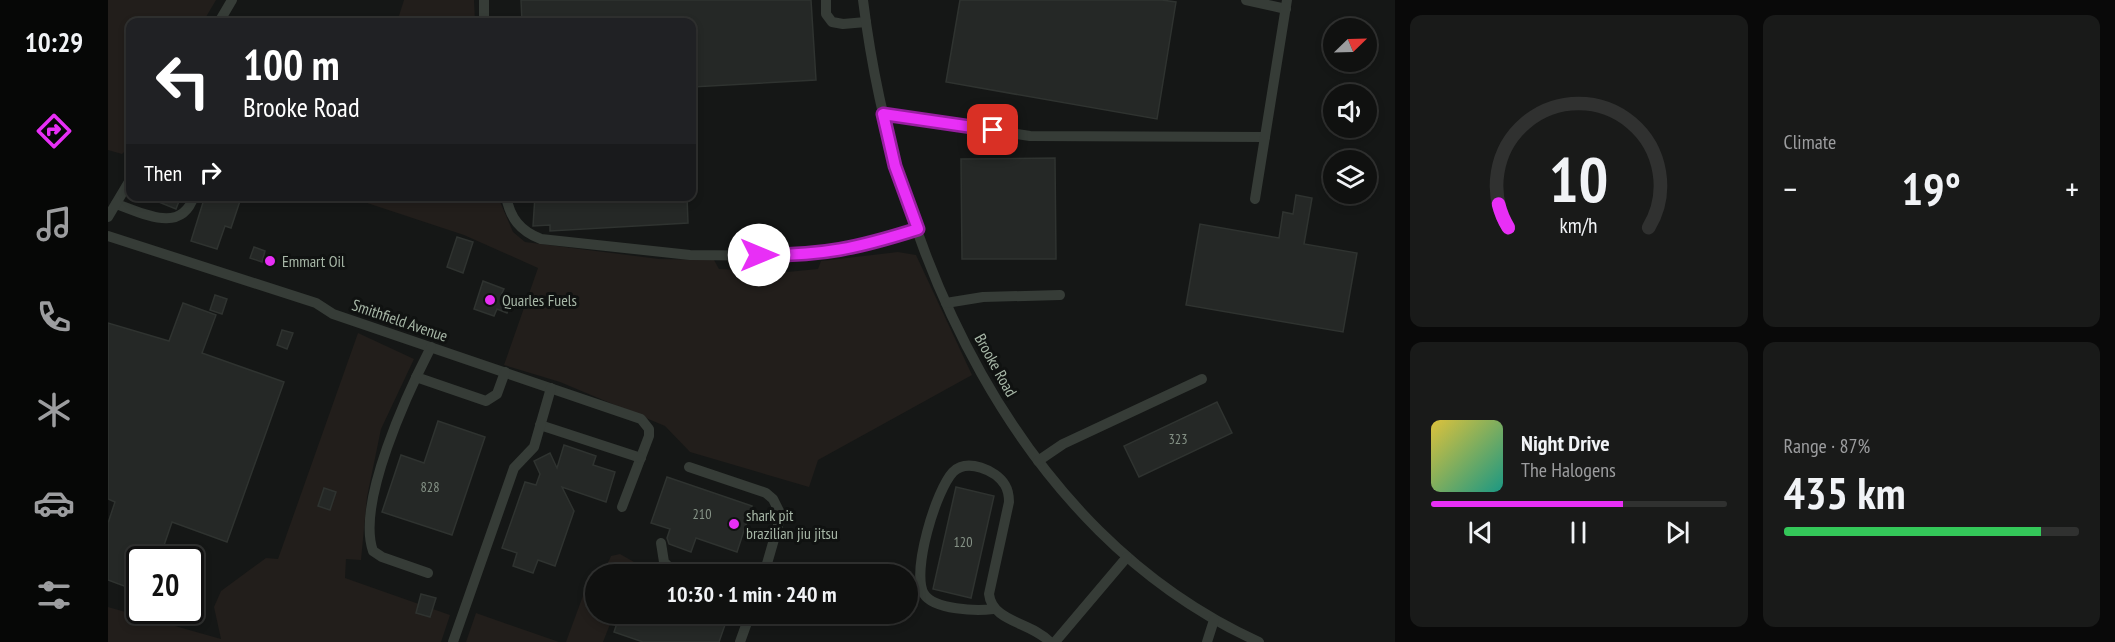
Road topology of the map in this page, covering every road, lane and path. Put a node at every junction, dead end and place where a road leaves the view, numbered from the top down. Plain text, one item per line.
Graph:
1 (232, 0) edge
2 (484, 0) edge
3 (825, 0) edge
4 (863, 0) edge
5 (1246, 0) edge
6 (1287, 4) edge
7 (221, 18) edge
8 (484, 18) edge
9 (866, 22) junction
10 (883, 114) junction
11 (1265, 137) junction
12 (126, 187) edge
13 (1255, 199) dead end
14 (192, 201) edge
15 (508, 201) edge
16 (116, 204) junction
17 (108, 217) edge
18 (918, 229) junction
19 (108, 236) edge
20 (1060, 295) dead end
21 (946, 303) junction
22 (431, 347) junction
23 (505, 372) junction
24 (416, 377) junction
25 (1202, 378) dead end
26 (551, 388) junction
27 (540, 425) junction
28 (641, 458) junction
29 (1038, 461) junction
30 (689, 467) dead end
31 (622, 507) dead end
32 (661, 543) dead end
33 (1127, 557) junction
34 (666, 564) edge
35 (767, 564) edge
36 (428, 573) dead end
37 (993, 609) junction
38 (1214, 620) junction
39 (746, 624) edge
40 (453, 642) edge
41 (740, 642) edge
42 (1050, 642) edge
43 (1055, 642) edge
44 (1207, 642) edge
45 (1259, 642) edge

1 - 7 street
2 - 8 street
3 - 9 street
4 - 9 street, Brooke Road
5 - 6 street
6 - 11 street
9 - 10 street, Brooke Road
10 - 11 street
10 - 18 street, Brooke Road
11 - 13 street
12 - 16 street
14 - 16 street
15 - 18 street
16 - 17 street
18 - 21 street, Brooke Road
19 - 22 street, Smithfield Avenue
20 - 21 street
21 - 29 street, Brooke Road
22 - 23 street, Smithfield Avenue
22 - 24 street
23 - 24 street
23 - 26 street, Smithfield Avenue
24 - 36 street
25 - 29 street
26 - 27 street
26 - 28 street, Smithfield Avenue
27 - 28 street
27 - 40 street
28 - 31 street
29 - 33 street, Brooke Road
30 - 35 street
32 - 34 street
33 - 38 street, Brooke Road
33 - 43 street
37 - 37 street
37 - 42 street
38 - 44 street
38 - 45 street, Brooke Road
39 - 41 street

